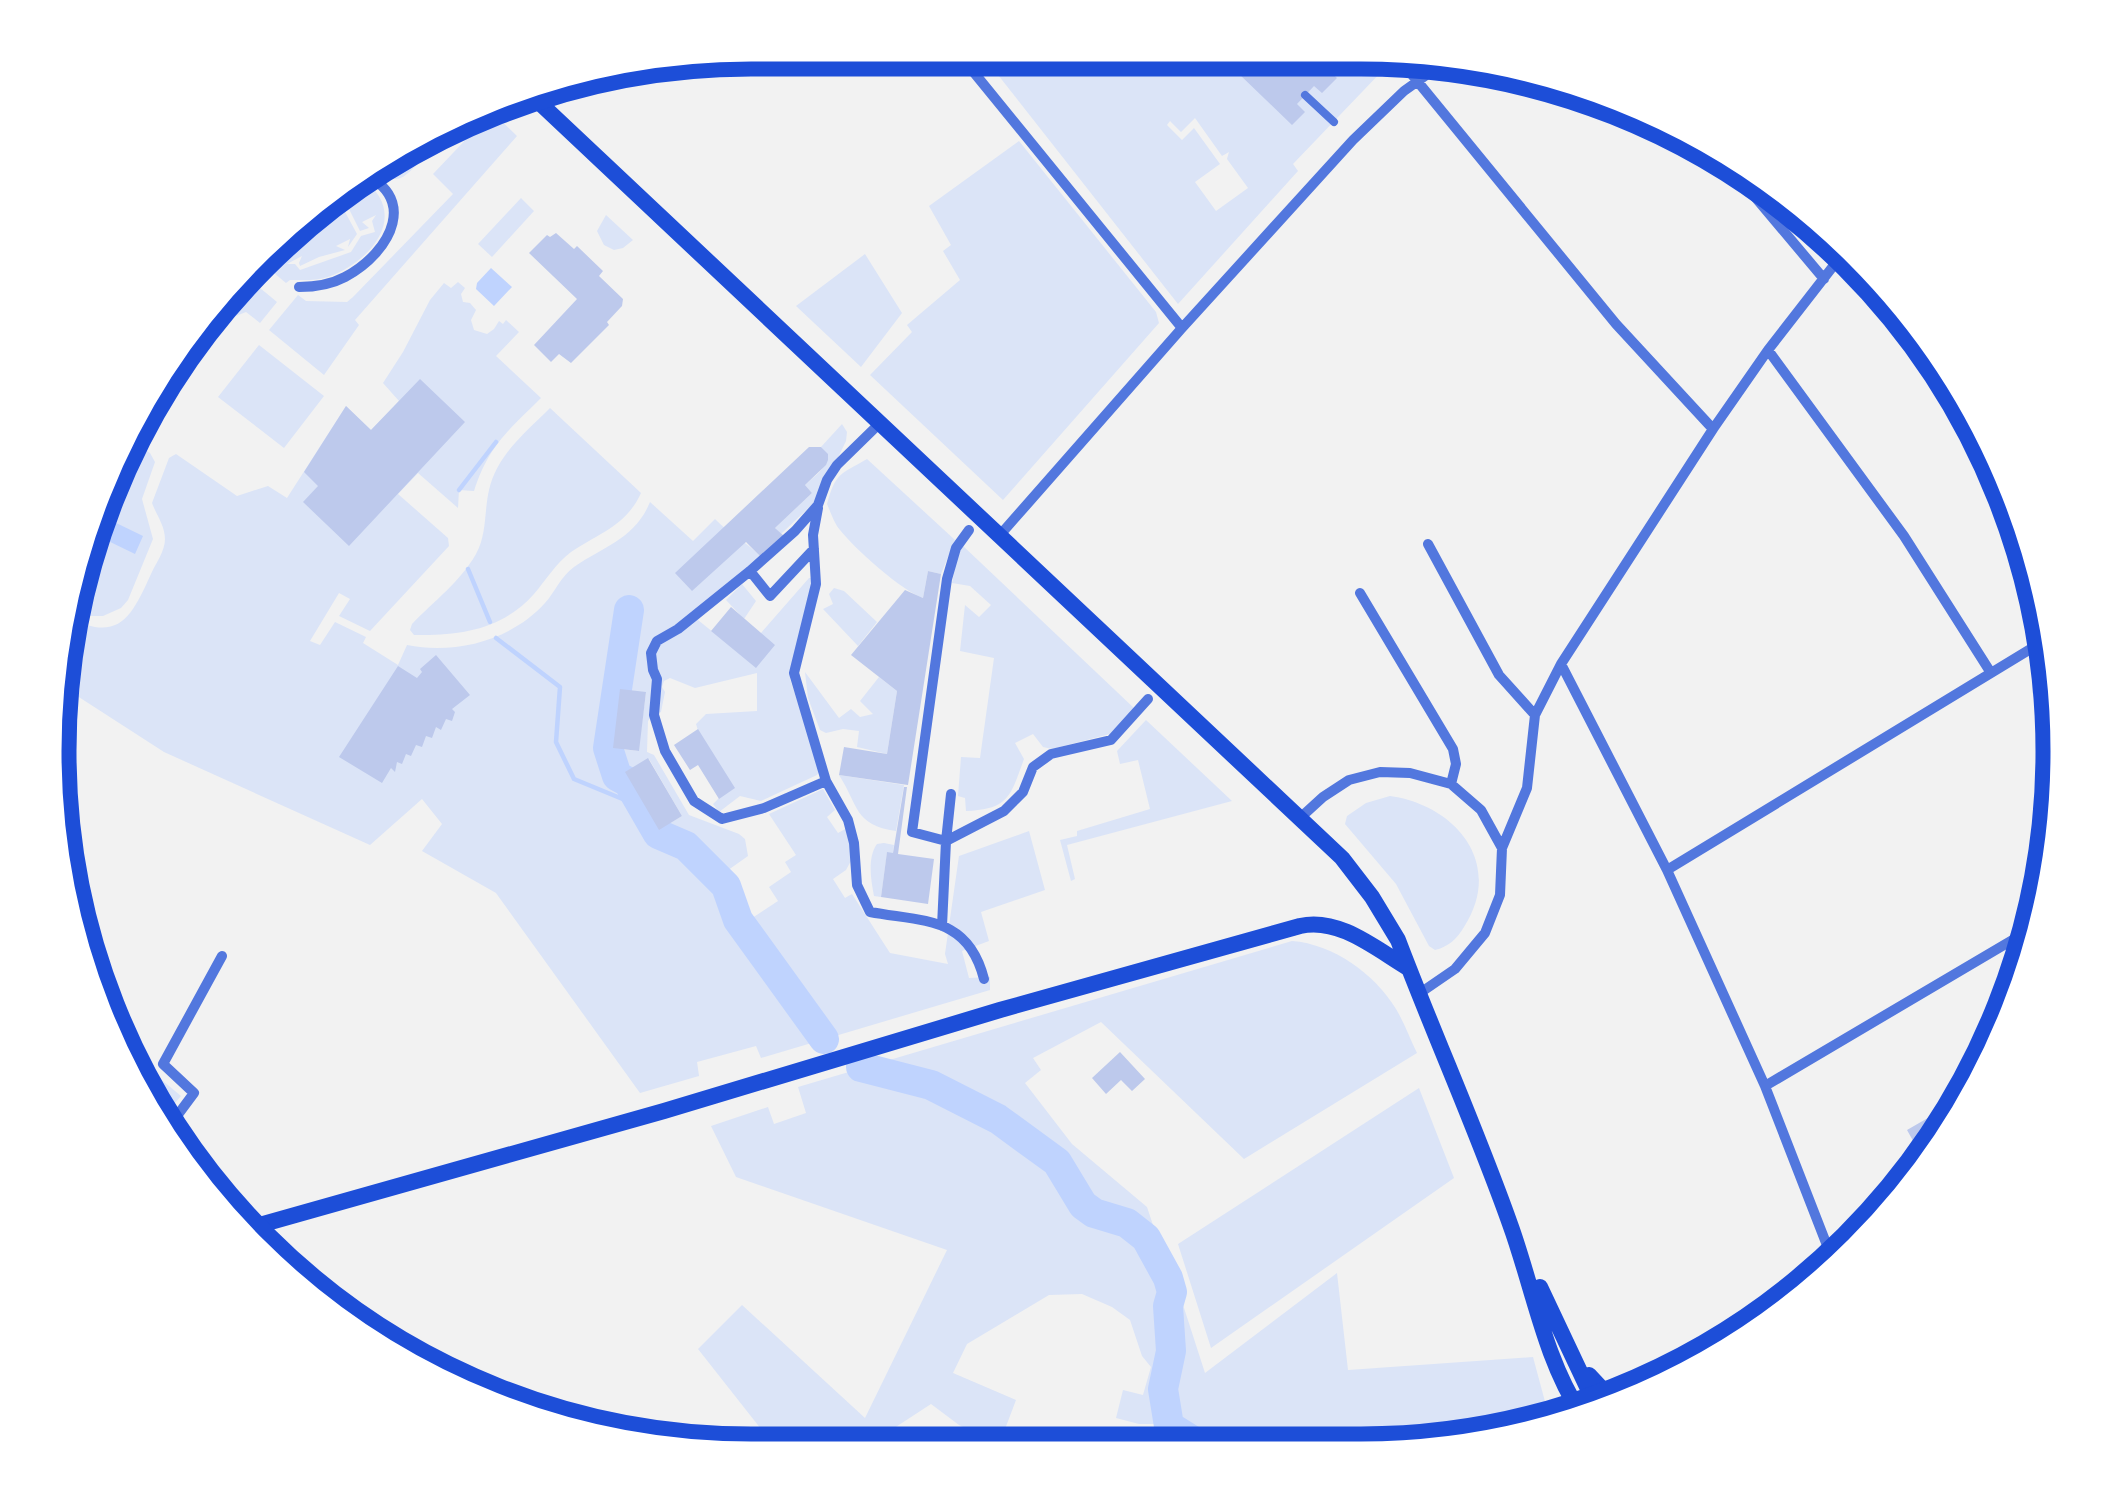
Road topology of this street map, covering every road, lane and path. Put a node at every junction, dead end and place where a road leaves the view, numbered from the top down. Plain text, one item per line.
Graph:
1 (971, 69) edge
2 (1409, 70) edge
3 (1430, 73) edge
4 (1419, 82) junction
5 (1305, 95) dead end
6 (539, 103) edge
7 (1334, 122) dead end
8 (376, 181) edge
9 (1751, 192) edge
10 (1836, 263) edge
11 (1824, 279) junction
12 (298, 287) dead end
13 (1182, 328) junction
14 (1768, 350) junction
15 (880, 423) junction
16 (1712, 429) junction
17 (818, 505) junction
18 (969, 530) dead end
19 (1000, 536) junction
20 (1428, 544) dead end
21 (814, 549) junction
22 (750, 571) junction
23 (1360, 593) dead end
24 (2035, 647) edge
25 (1562, 664) junction
26 (1991, 673) junction
27 (1148, 699) dead end
28 (1535, 715) junction
29 (826, 781) junction
30 (1451, 784) junction
31 (951, 794) dead end
32 (1300, 818) junction
33 (946, 841) junction
34 (1502, 848) junction
35 (1666, 870) junction
36 (942, 926) junction
37 (2017, 937) edge
38 (222, 956) dead end
39 (1409, 969) junction
40 (984, 979) dead end
41 (1420, 993) junction
42 (1765, 1086) junction
43 (176, 1118) edge
44 (1509, 1221) junction
45 (260, 1225) edge
46 (1828, 1248) edge
47 (1571, 1353) junction
48 (1601, 1390) edge
49 (1590, 1394) edge
50 (1573, 1400) edge

1 - 13 street
2 - 4 street
3 - 4 street
4 - 13 street
4 - 16 street
5 - 7 street
6 - 15 main road
8 - 12 street
9 - 11 street
10 - 11 street
11 - 14 street
13 - 19 street
14 - 16 street
14 - 26 street
15 - 17 street
15 - 19 main road
16 - 25 street
17 - 21 street
17 - 22 street
18 - 33 street
19 - 32 main road
20 - 28 street
21 - 22 street
21 - 29 street
22 - 29 street
23 - 30 street
24 - 26 street
25 - 28 street
25 - 35 street
26 - 35 street
27 - 33 street
28 - 34 street
29 - 36 street
30 - 32 street
30 - 34 street
31 - 33 street
32 - 39 main road
33 - 36 street
34 - 41 street
35 - 42 street
36 - 40 street
37 - 42 street
38 - 43 street
39 - 41 main road
39 - 45 main road
41 - 44 main road
42 - 46 street
44 - 47 main road
44 - 50 main road
47 - 48 main road
47 - 49 main road

